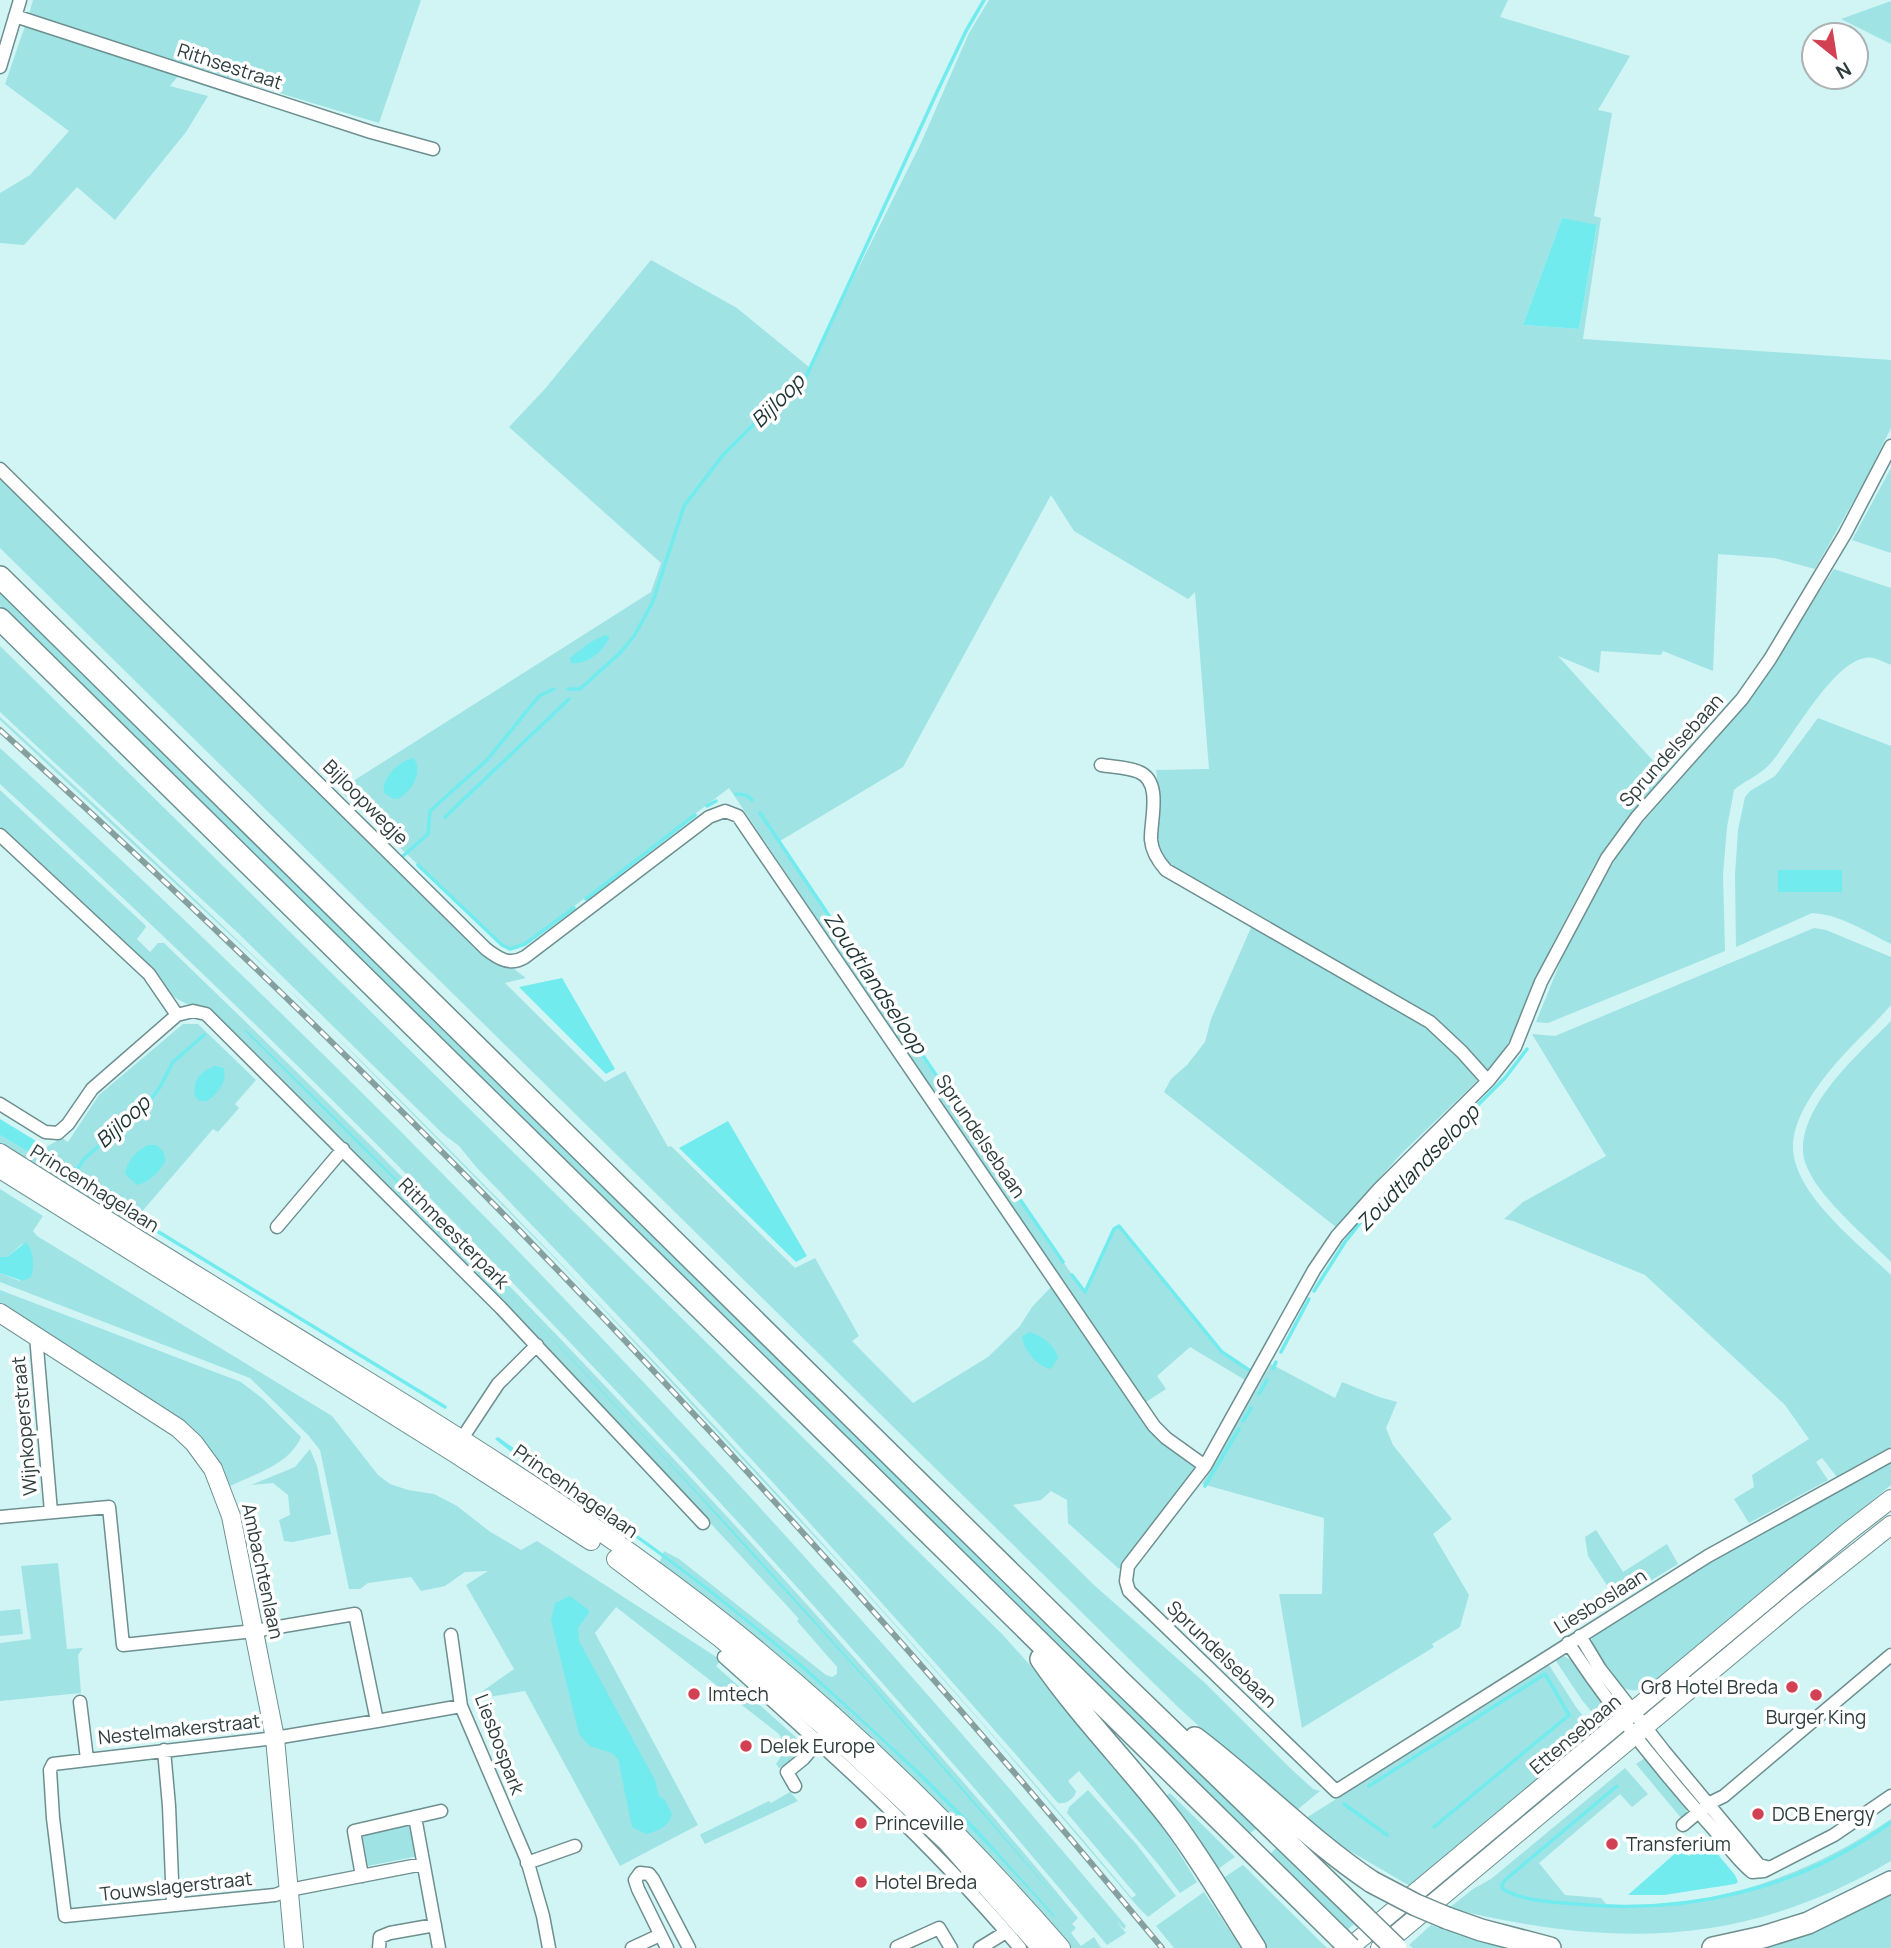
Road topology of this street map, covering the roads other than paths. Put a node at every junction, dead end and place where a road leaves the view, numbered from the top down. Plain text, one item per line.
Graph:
1 (20, 0) edge
2 (15, 16) junction
3 (0, 66) edge
4 (433, 149) dead end
5 (1891, 446) edge
6 (0, 469) edge
7 (0, 577) edge
8 (0, 620) edge
9 (1101, 765) dead end
10 (738, 816) joint
11 (0, 835) edge
12 (177, 1015) junction
13 (1488, 1082) junction
14 (0, 1104) edge
15 (343, 1149) junction
16 (0, 1153) edge
17 (0, 1169) edge
18 (277, 1227) dead end
19 (0, 1313) edge
20 (36, 1336) junction
21 (537, 1345) junction
22 (457, 1445) junction
23 (1891, 1455) edge
24 (1205, 1466) junction
25 (1891, 1499) edge
26 (51, 1512) junction
27 (0, 1517) edge
28 (703, 1523) dead end
29 (1891, 1525) edge
30 (1012, 1617) junction
31 (254, 1631) junction
32 (451, 1635) dead end
33 (1574, 1639) junction
34 (1891, 1655) edge
35 (724, 1657) dead end
36 (80, 1702) dead end
37 (461, 1706) junction
38 (1630, 1715) junction
39 (377, 1721) junction
40 (828, 1730) junction
41 (1641, 1731) junction
42 (275, 1738) junction
43 (164, 1751) junction
44 (87, 1759) junction
45 (795, 1786) dead end
46 (1336, 1791) joint
47 (1891, 1796) edge
48 (1703, 1808) junction
49 (440, 1811) dead end
50 (415, 1817) junction
51 (1683, 1825) dead end
52 (1297, 1839) junction
53 (575, 1846) dead end
54 (527, 1863) junction
55 (423, 1864) junction
56 (362, 1877) junction
57 (1891, 1882) edge
58 (289, 1890) junction
59 (173, 1905) junction
60 (65, 1916) joint
61 (435, 1925) junction
62 (1006, 1932) junction
63 (660, 1934) junction
64 (1346, 1944) edge
65 (897, 1947) edge
66 (294, 1948) edge
67 (379, 1948) edge
68 (439, 1948) edge
69 (549, 1948) edge
70 (632, 1948) edge
71 (667, 1948) edge
72 (689, 1948) edge
73 (951, 1948) edge
74 (981, 1948) edge
75 (1020, 1948) edge
76 (1041, 1948) edge
77 (1061, 1948) edge
78 (1255, 1948) edge
79 (1380, 1948) edge
80 (1396, 1948) edge
81 (1550, 1948) edge
82 (1713, 1948) edge

1 - 2 street
2 - 3 street
2 - 4 street, Rithsestraat
5 - 13 street, Sprundelsebaan
6 - 10 street, Bijloopwegje
7 - 52 highway
8 - 30 highway
9 - 13 street
10 - 24 street, Sprundelsebaan
11 - 12 street
12 - 14 street
12 - 15 street, Rithmeesterpark
13 - 24 street, Sprundelsebaan
15 - 18 street
15 - 21 street, Rithmeesterpark
16 - 22 main road, Princenhagelaan
17 - 22 main road, Princenhagelaan
19 - 20 main road, Ambachtenlaan
20 - 26 street, Wijnkoperstraat
20 - 31 main road, Ambachtenlaan
21 - 22 street
21 - 28 street, Rithmeesterpark
22 - 40 main road, Princenhagelaan
23 - 33 street, Liesboslaan
24 - 46 street, Sprundelsebaan
25 - 38 main road, Ettensebaan
26 - 27 street
26 - 31 street
29 - 41 main road, Ettensebaan
30 - 64 highway
30 - 78 highway
31 - 39 street
31 - 42 main road, Ambachtenlaan
32 - 37 street, Liesbospark
33 - 38 street
33 - 46 street, Liesboslaan
34 - 48 street
35 - 40 street, Princenhagelaan
36 - 44 street
37 - 39 street, Nestelmakerstraat
37 - 54 street, Liesbospark
38 - 41 street
38 - 64 main road, Ettensebaan
39 - 42 street, Nestelmakerstraat
40 - 45 street
40 - 62 street, Princenhagelaan
40 - 76 main road, Princenhagelaan
40 - 77 main road, Princenhagelaan
41 - 48 street
41 - 79 main road, Ettensebaan
42 - 43 street, Nestelmakerstraat
42 - 58 main road, Ambachtenlaan
43 - 44 street, Nestelmakerstraat
43 - 59 street
44 - 60 street, Nestelmakerstraat
47 - 48 street
48 - 51 street
49 - 50 street
50 - 55 street
50 - 56 street
52 - 80 highway, bridge
52 - 81 highway, bridge
53 - 54 street
54 - 69 street, Liesbospark
55 - 56 street, Touwslagerstraat
55 - 61 street
56 - 58 street, Touwslagerstraat
57 - 82 highway
58 - 59 street, Touwslagerstraat
58 - 66 main road, Ambachtenlaan
59 - 60 street, Touwslagerstraat
61 - 67 street
61 - 68 street
62 - 74 street
62 - 75 street, Princenhagelaan
63 - 70 street
63 - 71 street
63 - 72 street
65 - 73 street

